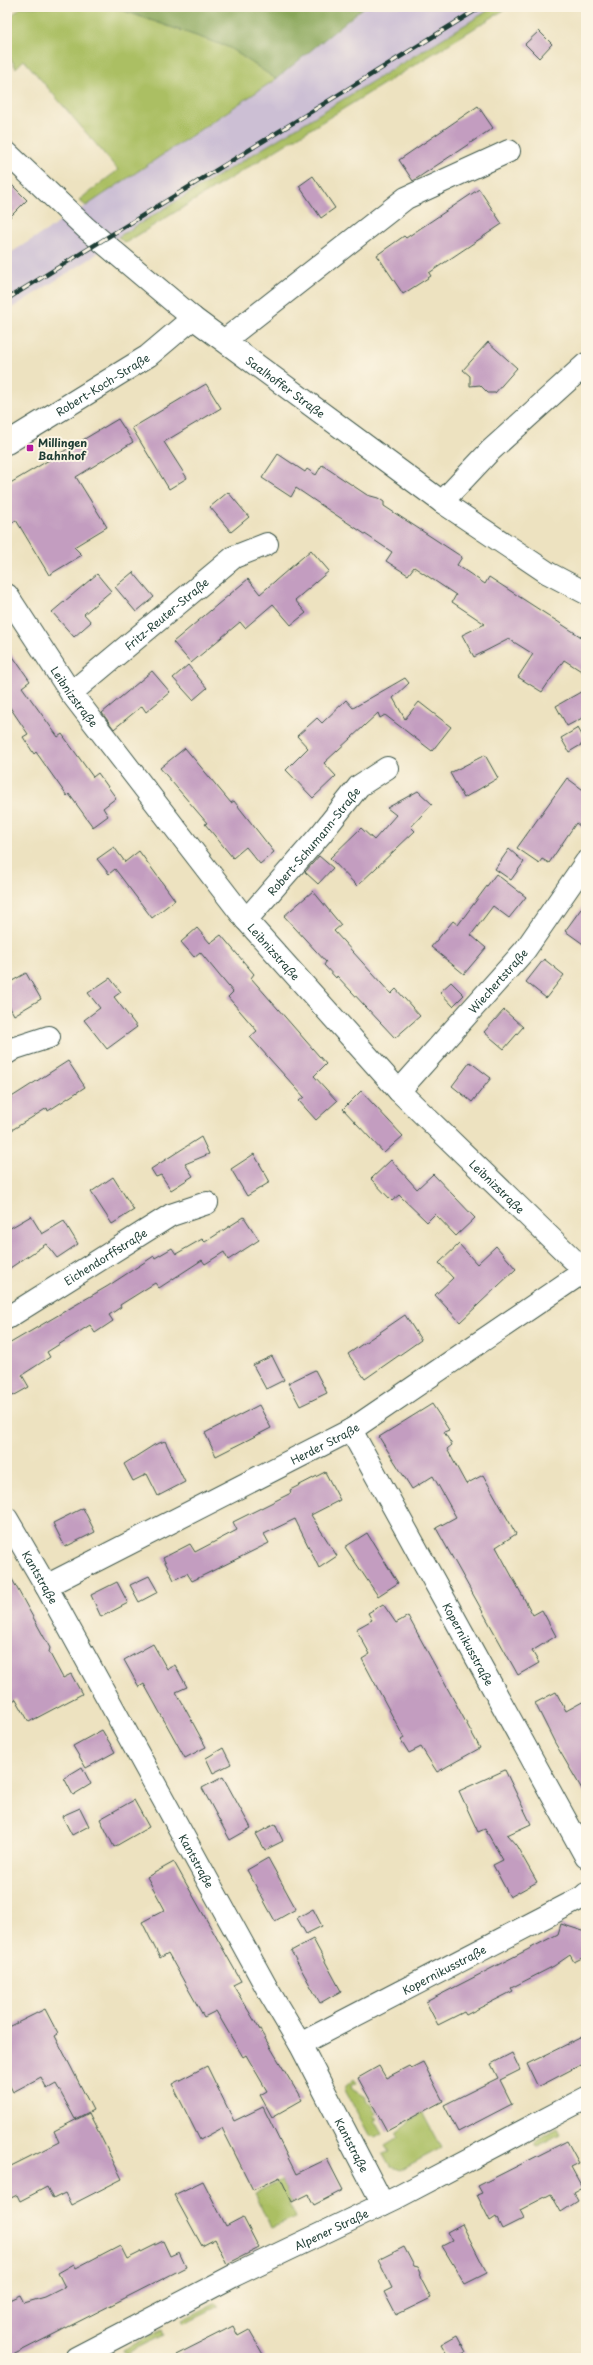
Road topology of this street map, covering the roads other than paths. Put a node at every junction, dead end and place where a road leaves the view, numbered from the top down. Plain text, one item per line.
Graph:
1 (509, 151) dead end
2 (7, 153) edge
3 (193, 318) junction
4 (225, 340) junction
5 (586, 364) edge
6 (7, 443) edge
7 (442, 502) junction
8 (267, 544) dead end
9 (586, 593) edge
10 (7, 595) edge
11 (71, 693) junction
12 (387, 768) dead end
13 (586, 862) edge
14 (246, 920) junction
15 (49, 1037) dead end
16 (7, 1053) edge
17 (399, 1091) junction
18 (208, 1203) dead end
19 (586, 1270) edge
20 (7, 1318) edge
21 (351, 1430) junction
22 (7, 1519) edge
23 (46, 1586) junction
24 (586, 1857) edge
25 (586, 1894) edge
26 (300, 2044) junction
27 (586, 2098) edge
28 (383, 2204) junction
29 (76, 2358) edge

1 - 4 street
2 - 3 street, Saalhoffer Straße
3 - 4 street, Saalhoffer Straße
3 - 6 street, Robert-Koch-Straße
4 - 7 street, Saalhoffer Straße
5 - 7 street
7 - 9 street, Saalhoffer Straße
8 - 11 street, Fritz-Reuter-Straße
10 - 11 street, Leibnizstraße
11 - 14 street, Leibnizstraße
12 - 14 street, Robert-Schumann-Straße
13 - 17 street, Wiechertstraße
14 - 17 street, Leibnizstraße
15 - 16 street
17 - 19 street, Leibnizstraße
18 - 20 street, Eichendorffstraße
19 - 21 street, Herder Straße
21 - 23 street, Herder Straße
21 - 24 street, Kopernikusstraße
22 - 23 street, Kantstraße
23 - 26 street, Kantstraße
25 - 26 street, Kopernikusstraße
26 - 28 street, Kantstraße
27 - 28 street, Alpener Straße
28 - 29 street, Alpener Straße

